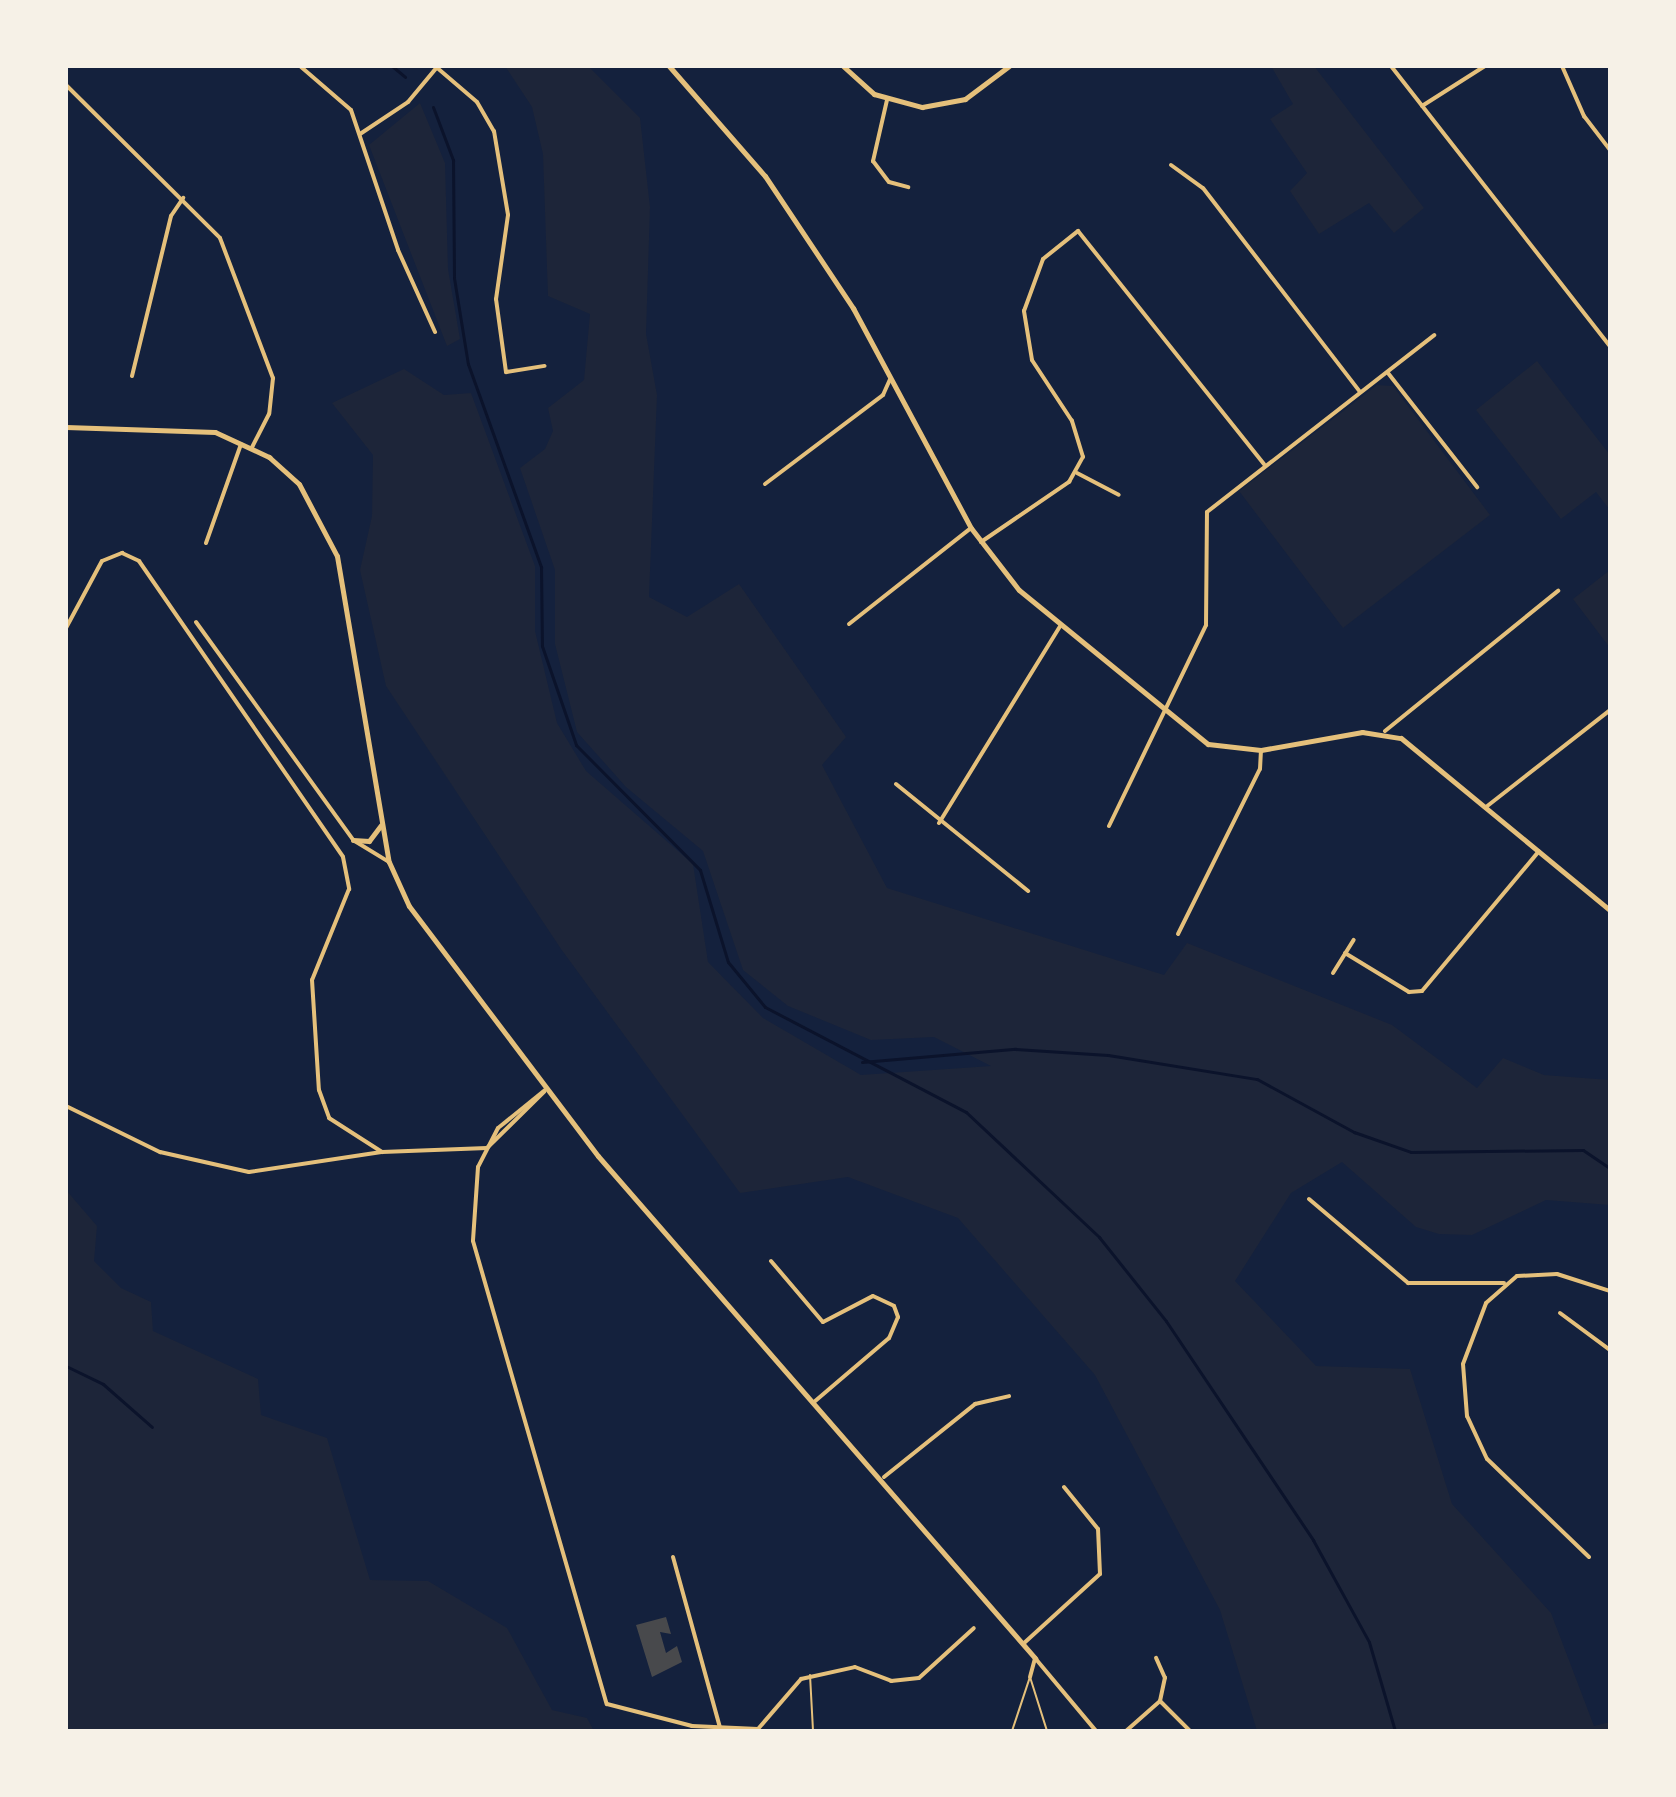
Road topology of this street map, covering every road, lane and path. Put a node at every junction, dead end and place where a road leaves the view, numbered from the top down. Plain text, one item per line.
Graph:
1 (300, 66) edge
2 (669, 66) edge
3 (843, 66) edge
4 (1009, 66) edge
5 (1391, 66) edge
6 (1485, 66) edge
7 (1562, 66) edge
8 (437, 67) edge
9 (66, 85) edge
10 (887, 100) junction
11 (1422, 106) junction
12 (360, 134) junction
13 (1610, 150) edge
14 (1171, 165) dead end
15 (908, 187) dead end
16 (183, 198) junction
17 (435, 332) dead end
18 (1434, 335) dead end
19 (1610, 346) edge
20 (545, 366) dead end
21 (1388, 373) junction
22 (132, 376) dead end
23 (892, 378) junction
24 (1360, 392) junction
25 (66, 427) edge
26 (242, 442) junction
27 (252, 447) junction
28 (1264, 464) junction
29 (1077, 473) junction
30 (765, 484) dead end
31 (1477, 487) dead end
32 (1119, 495) dead end
33 (971, 528) junction
34 (981, 542) junction
35 (206, 543) dead end
36 (1558, 591) dead end
37 (196, 622) dead end
38 (849, 624) dead end
39 (1060, 626) junction
40 (66, 628) edge
41 (1610, 710) edge
42 (1163, 711) junction
43 (1385, 731) junction
44 (1261, 750) junction
45 (896, 784) dead end
46 (1486, 807) junction
47 (939, 823) junction
48 (381, 824) junction
49 (1109, 826) dead end
50 (353, 840) junction
51 (1539, 851) junction
52 (389, 862) junction
53 (1028, 891) dead end
54 (1610, 910) edge
55 (1178, 934) dead end
56 (1354, 940) dead end
57 (1345, 953) junction
58 (1333, 973) dead end
59 (545, 1090) junction
60 (66, 1106) edge
61 (487, 1148) junction
62 (382, 1152) junction
63 (1309, 1199) dead end
64 (771, 1261) dead end
65 (1504, 1283) junction
66 (1610, 1291) edge
67 (1560, 1313) dead end
68 (1610, 1350) edge
69 (1009, 1396) dead end
70 (814, 1402) junction
71 (884, 1477) junction
72 (1064, 1487) dead end
73 (673, 1557) dead end
74 (1589, 1557) dead end
75 (974, 1628) dead end
76 (1023, 1644) junction
77 (1035, 1658) junction
78 (1156, 1658) dead end
79 (810, 1675) junction
80 (1030, 1677) junction
81 (1160, 1701) junction
82 (720, 1728) junction
83 (813, 1731) edge
84 (1012, 1731) edge
85 (1047, 1731) edge
86 (1096, 1731) edge
87 (1126, 1731) edge
88 (1190, 1731) edge

1 - 12 street
2 - 23 street
3 - 10 street
4 - 10 street
5 - 11 street
6 - 11 street
7 - 13 street
8 - 12 street
8 - 20 street
9 - 16 street
10 - 15 street
11 - 19 street
12 - 17 street
14 - 24 street
16 - 22 street
16 - 27 street
18 - 21 street
21 - 24 street
21 - 31 street
23 - 30 street
23 - 33 street
24 - 28 street
25 - 26 street
26 - 27 street
26 - 35 street
27 - 48 street
28 - 29 street
28 - 42 street
29 - 32 street
29 - 34 street
33 - 34 street
33 - 38 street
34 - 39 street
36 - 43 street
37 - 50 street
39 - 42 street
39 - 47 street
40 - 62 street
41 - 46 street
42 - 44 street
42 - 49 street
43 - 44 street
43 - 46 street
44 - 55 street
45 - 47 street
46 - 51 street
47 - 53 street
48 - 50 street
48 - 52 street
50 - 52 street
51 - 54 street
51 - 57 street
52 - 59 street
56 - 57 street
57 - 58 street
59 - 61 street
59 - 61 street
59 - 70 street
60 - 62 street
61 - 62 street
61 - 82 street
63 - 65 street
64 - 70 street
65 - 66 street
65 - 74 street
67 - 68 street
69 - 71 street
70 - 71 street
71 - 76 street
72 - 76 street
73 - 82 street
75 - 79 street
76 - 77 street
77 - 80 street
77 - 86 street
78 - 81 street
79 - 82 street
79 - 83 lane
80 - 84 lane
80 - 85 lane
81 - 87 street
81 - 88 street

